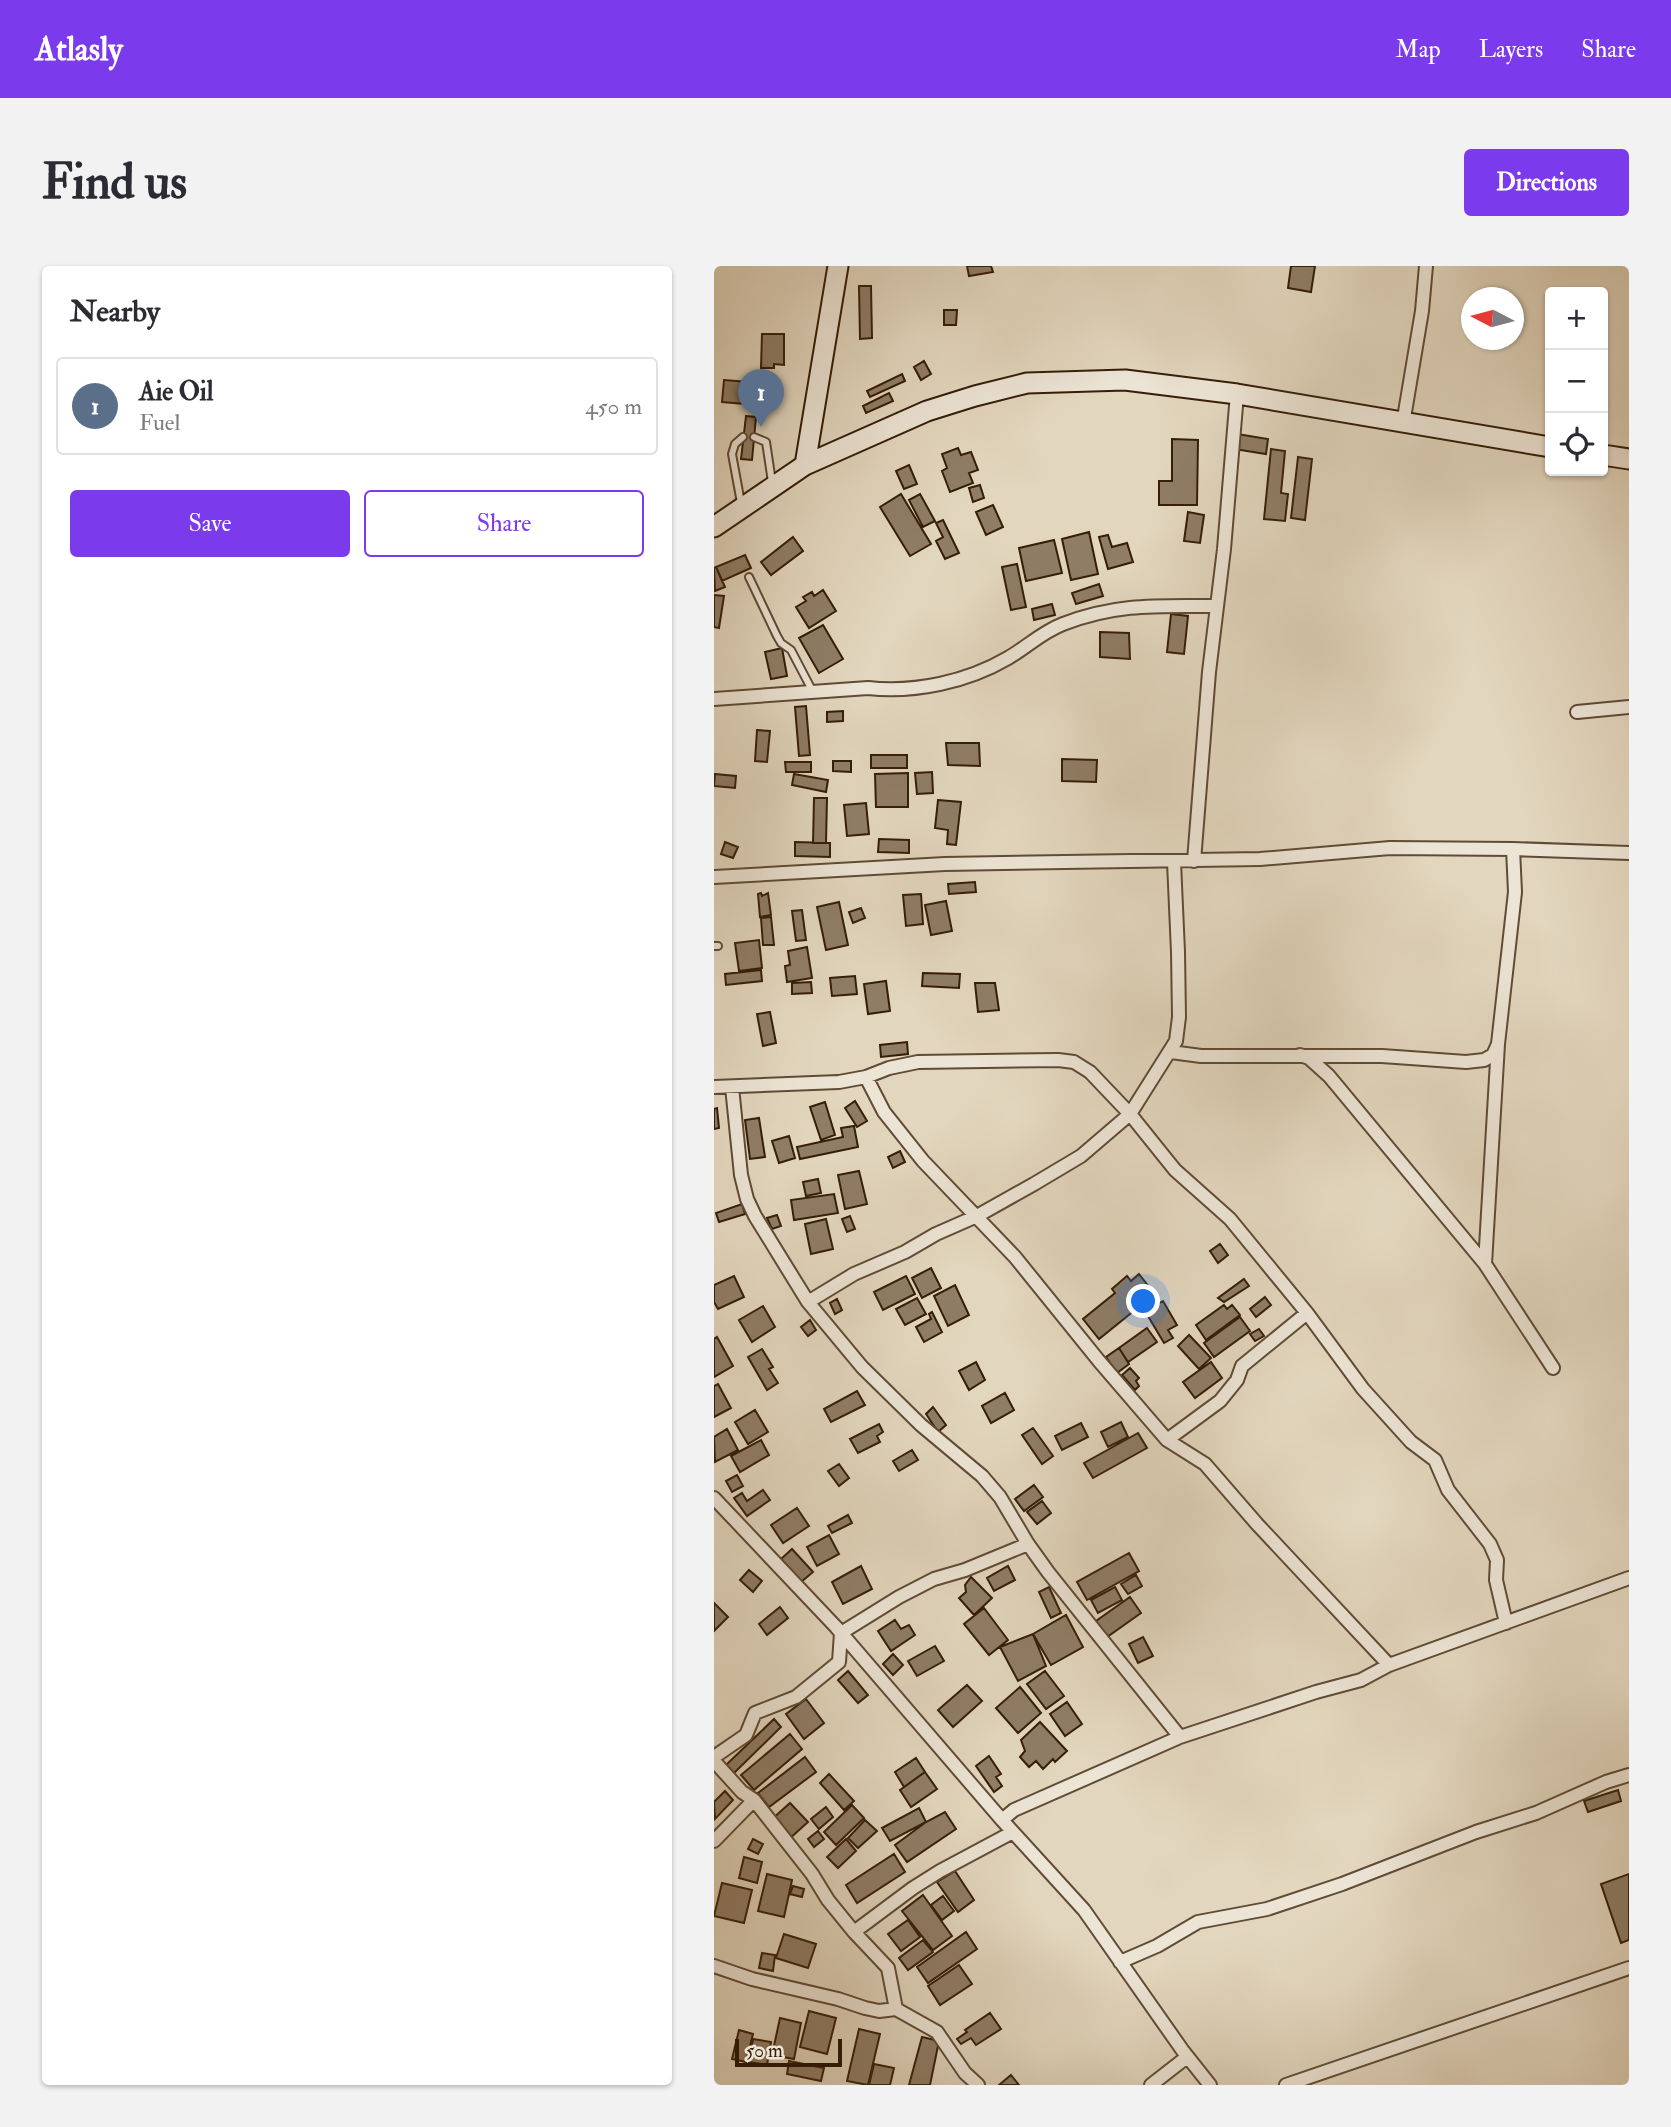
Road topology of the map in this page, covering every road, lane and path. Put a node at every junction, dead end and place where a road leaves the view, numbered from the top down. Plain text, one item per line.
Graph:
1 (838, 266) edge
2 (1426, 266) edge
3 (1237, 394) junction
4 (1403, 424) junction
5 (743, 437) dead end
6 (754, 437) dead end
7 (1545, 446) edge
8 (1608, 456) edge
9 (1629, 459) edge
10 (805, 465) junction
11 (773, 487) junction
12 (742, 508) junction
13 (714, 527) edge
14 (749, 577) dead end
15 (1216, 606) junction
16 (813, 692) junction
17 (714, 699) edge
18 (1629, 707) edge
19 (1577, 712) dead end
20 (1513, 849) junction
21 (1629, 853) edge
22 (1194, 861) junction
23 (1174, 862) junction
24 (714, 877) edge
25 (1499, 1044) junction
26 (1171, 1052) junction
27 (1300, 1055) junction
28 (866, 1077) junction
29 (714, 1087) edge
30 (732, 1087) junction
31 (1130, 1114) junction
32 (977, 1216) junction
33 (1485, 1264) junction
34 (808, 1303) junction
35 (1307, 1313) junction
36 (1553, 1367) dead end
37 (1167, 1440) junction
38 (714, 1498) edge
39 (1028, 1544) junction
40 (1629, 1578) edge
41 (1506, 1623) junction
42 (841, 1633) junction
43 (1389, 1665) junction
44 (1180, 1738) junction
45 (714, 1759) edge
46 (1629, 1775) edge
47 (754, 1800) junction
48 (1002, 1820) junction
49 (1013, 1832) junction
50 (714, 1841) edge
51 (854, 1932) junction
52 (1120, 1962) junction
53 (714, 1966) edge
54 (1629, 1968) edge
55 (895, 2009) junction
56 (1187, 2057) junction
57 (978, 2085) edge
58 (1151, 2085) edge
59 (1210, 2085) edge
60 (1286, 2085) edge

1 - 10 street
2 - 4 street
3 - 4 street
3 - 10 street
3 - 15 street
4 - 7 street
5 - 12 lane
6 - 11 lane
8 - 9 street
10 - 11 street
11 - 12 street
12 - 13 street
14 - 16 lane
15 - 16 street
15 - 22 street
16 - 17 street
18 - 19 street
20 - 21 street
20 - 22 street
20 - 25 street
22 - 23 street
23 - 24 street
23 - 26 street
25 - 27 street
25 - 33 street
26 - 27 street
26 - 31 street
27 - 33 street
28 - 30 street
28 - 31 street
28 - 32 street
29 - 30 street
30 - 34 street
31 - 32 street
31 - 35 street
32 - 34 street
32 - 37 street
33 - 36 street
34 - 39 street
35 - 37 street
35 - 41 street
37 - 43 street
38 - 42 street
39 - 42 street
39 - 44 street
40 - 41 street
41 - 43 street
42 - 45 street
42 - 48 street
43 - 44 street
44 - 48 street
45 - 47 street
46 - 52 street
47 - 50 street
47 - 51 street
48 - 49 street
49 - 51 street
49 - 52 street
51 - 55 street
52 - 56 street
53 - 55 street
54 - 60 street
55 - 57 street
56 - 58 street
56 - 59 street

